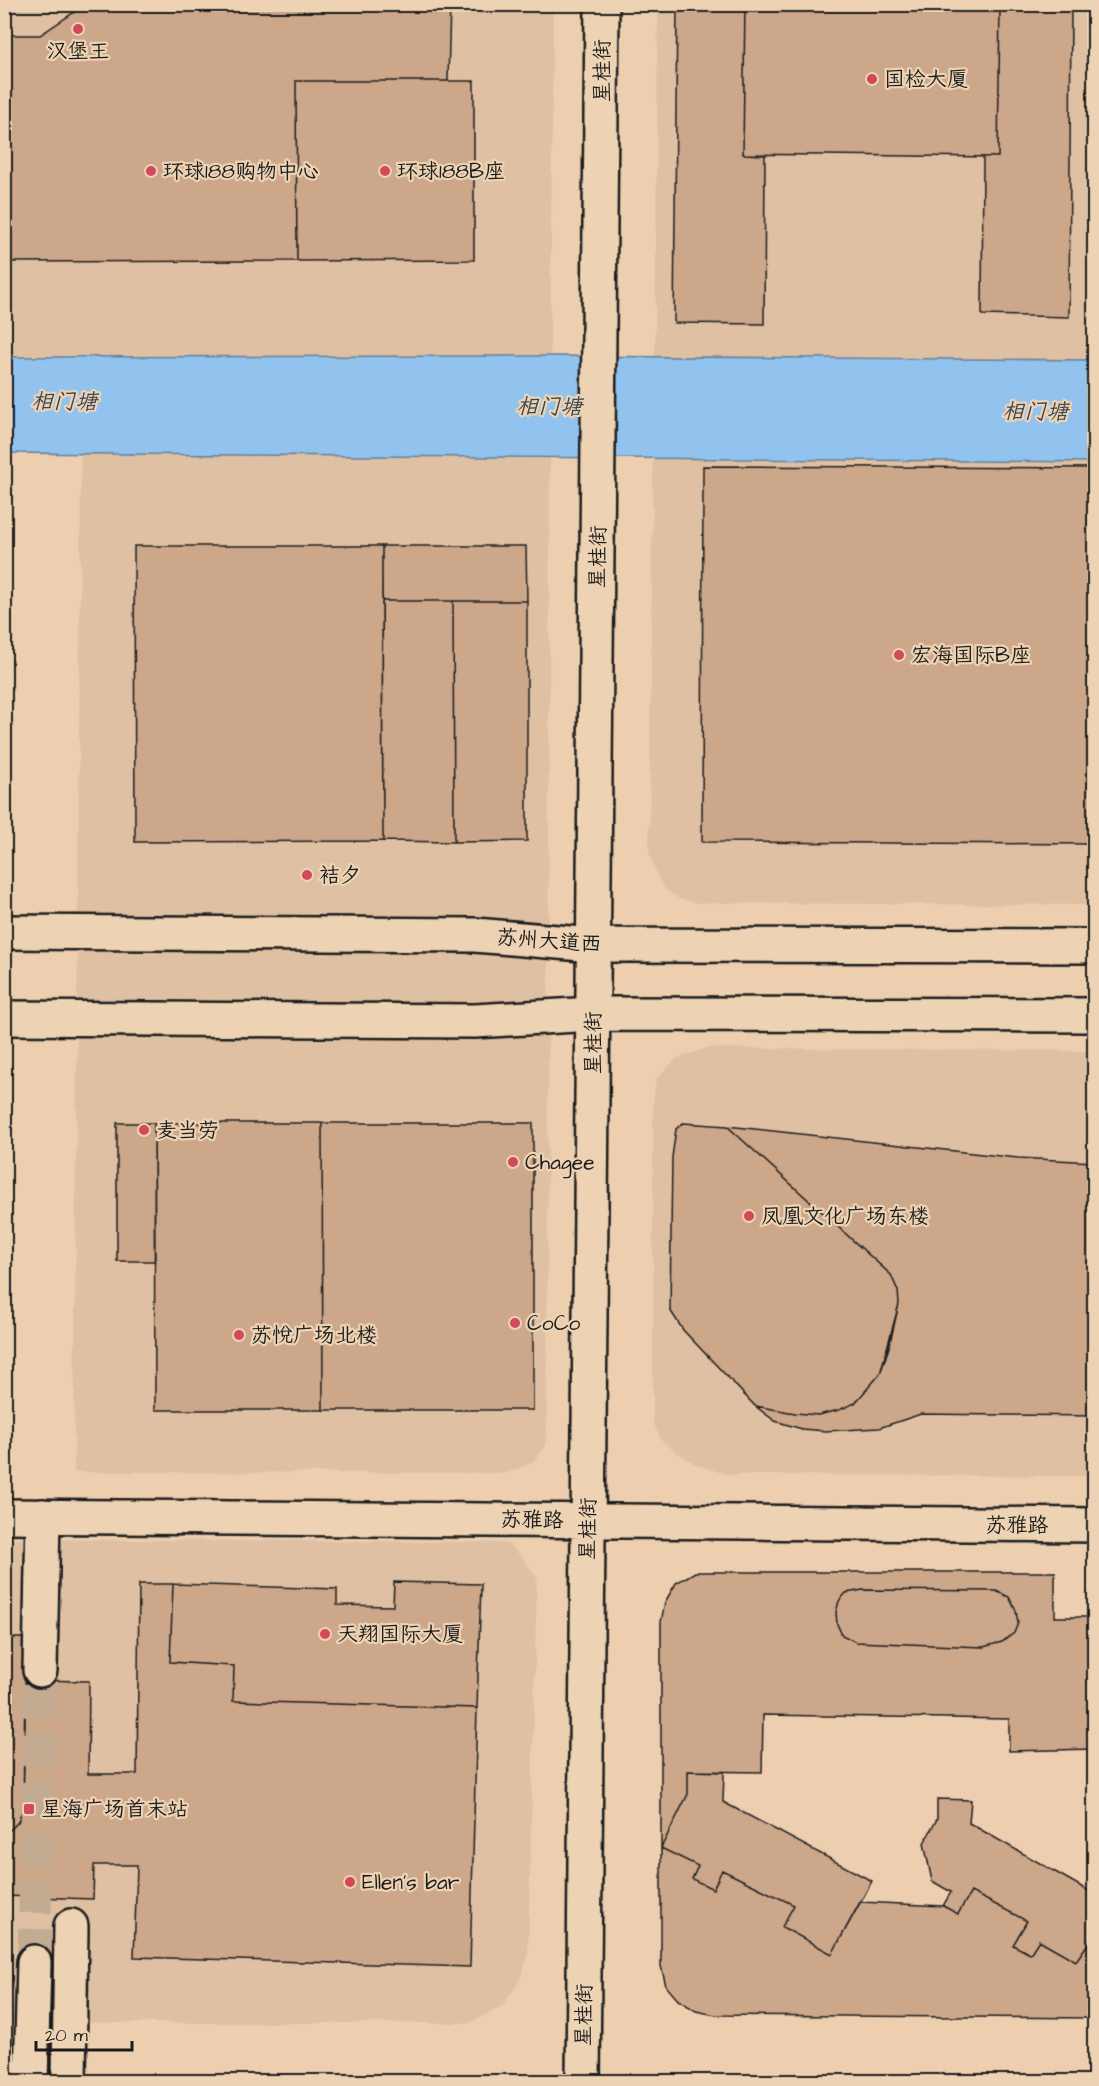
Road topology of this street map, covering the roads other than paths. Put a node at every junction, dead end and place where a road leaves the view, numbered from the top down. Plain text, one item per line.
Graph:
1 (602, 4) edge
2 (4, 932) edge
3 (594, 945) junction
4 (1095, 946) edge
5 (593, 1014) junction
6 (1095, 1015) edge
7 (4, 1018) edge
8 (4, 1516) edge
9 (43, 1516) junction
10 (588, 1521) junction
11 (1095, 1525) edge
12 (40, 1670) tunnel mouth
13 (70, 1926) dead end
14 (34, 1962) tunnel mouth
15 (31, 2082) edge
16 (69, 2082) edge
17 (583, 2082) edge

1 - 3 street, 星桂街
2 - 3 street, 苏州大道西
3 - 4 street, 苏州大道西
3 - 5 street, 星桂街
5 - 6 street
5 - 7 street
5 - 10 street, 星桂街
8 - 9 street, 苏雅路
9 - 10 street, 苏雅路
9 - 12 street
10 - 11 street, 苏雅路
10 - 17 street, 星桂街
13 - 16 street
14 - 15 street

